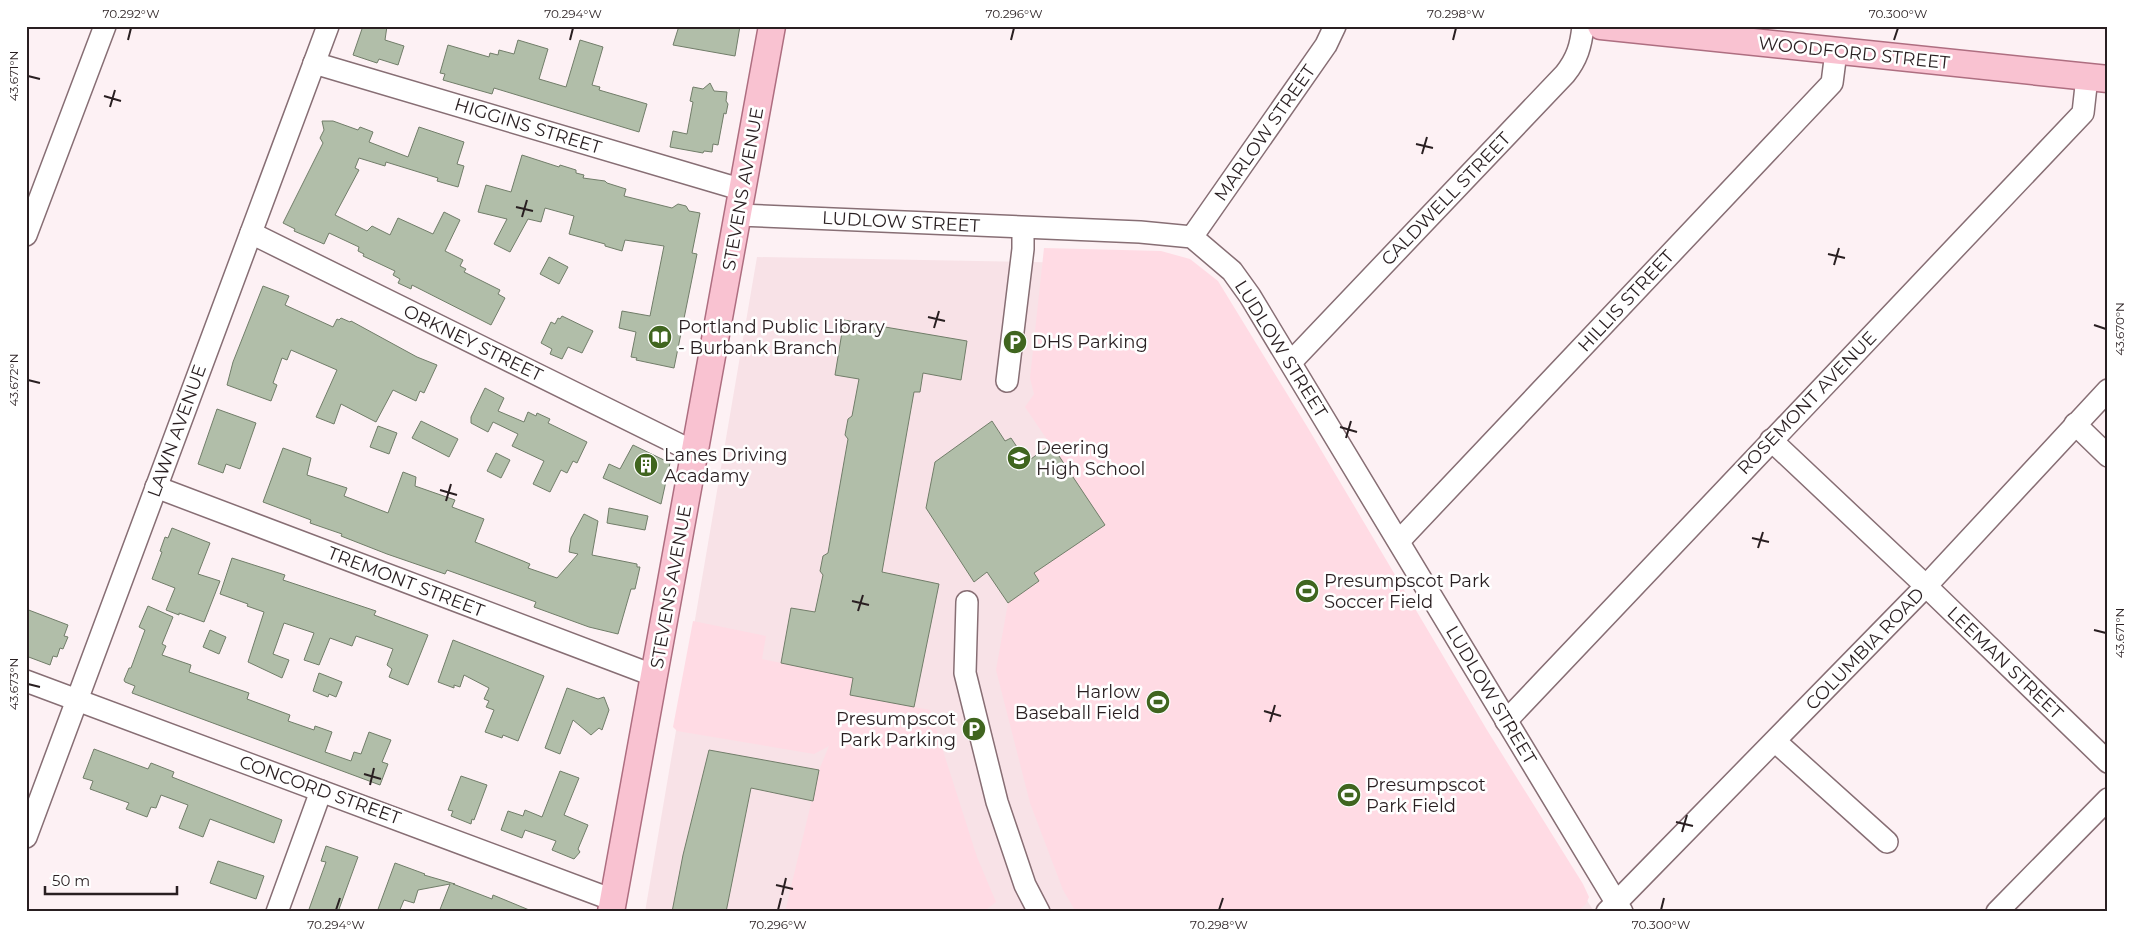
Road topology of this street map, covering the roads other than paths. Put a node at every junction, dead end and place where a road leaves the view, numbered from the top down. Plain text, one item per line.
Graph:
1 (106, 26) edge
2 (328, 26) edge
3 (772, 26) edge
4 (1335, 26) edge
5 (1583, 26) edge
6 (1601, 26) edge
7 (1674, 30) edge
8 (1836, 52) junction
9 (314, 63) junction
10 (2097, 78) edge
11 (743, 190) junction
12 (738, 215) junction
13 (1023, 228) junction
14 (251, 234) junction
15 (26, 235) edge
16 (1192, 237) junction
17 (1291, 362) junction
18 (1007, 381) dead end
19 (2108, 390) edge
20 (2075, 424) junction
21 (1771, 440) junction
22 (696, 453) junction
23 (2108, 456) edge
24 (156, 487) junction
25 (1399, 542) junction
26 (1926, 586) junction
27 (967, 602) dead end
28 (655, 676) junction
29 (26, 681) edge
30 (77, 701) junction
31 (1506, 721) junction
32 (1776, 742) junction
33 (2108, 762) edge
34 (321, 790) junction
35 (2108, 799) edge
36 (26, 837) edge
37 (1887, 842) dead end
38 (612, 906) edge
39 (1615, 909) edge
40 (277, 912) edge
41 (1040, 912) edge
42 (1997, 912) edge

1 - 15 street
2 - 9 street, LAWN AVENUE
3 - 11 main road, STEVENS AVENUE
4 - 16 street, MARLOW STREET
5 - 17 street, CALDWELL STREET
6 - 7 main road, WOODFORD STREET
7 - 8 main road, WOODFORD STREET
8 - 10 main road, WOODFORD STREET
8 - 25 street, HILLIS STREET
9 - 11 street, HIGGINS STREET
9 - 14 street, LAWN AVENUE
10 - 21 street, ROSEMONT AVENUE
11 - 12 main road, STEVENS AVENUE
12 - 13 street, LUDLOW STREET
12 - 22 main road, STEVENS AVENUE
13 - 16 street, LUDLOW STREET
13 - 18 street
14 - 22 street, ORKNEY STREET
14 - 24 street, LAWN AVENUE
16 - 17 street, LUDLOW STREET
17 - 25 street, LUDLOW STREET
19 - 20 street, COLUMBIA ROAD
20 - 23 street
20 - 26 street, COLUMBIA ROAD
21 - 26 street, LEEMAN STREET
21 - 31 street, ROSEMONT AVENUE
22 - 28 main road, STEVENS AVENUE
24 - 28 street, TREMONT STREET
24 - 30 street, LAWN AVENUE
25 - 31 street, LUDLOW STREET
26 - 32 street, COLUMBIA ROAD
26 - 33 street, LEEMAN STREET
27 - 41 street
28 - 38 main road, STEVENS AVENUE
29 - 30 street, CONCORD STREET
30 - 34 street, CONCORD STREET
30 - 36 street, LAWN AVENUE
31 - 39 street, LUDLOW STREET
32 - 37 street
32 - 39 street, COLUMBIA ROAD
34 - 38 street, CONCORD STREET
34 - 40 street
35 - 42 street

